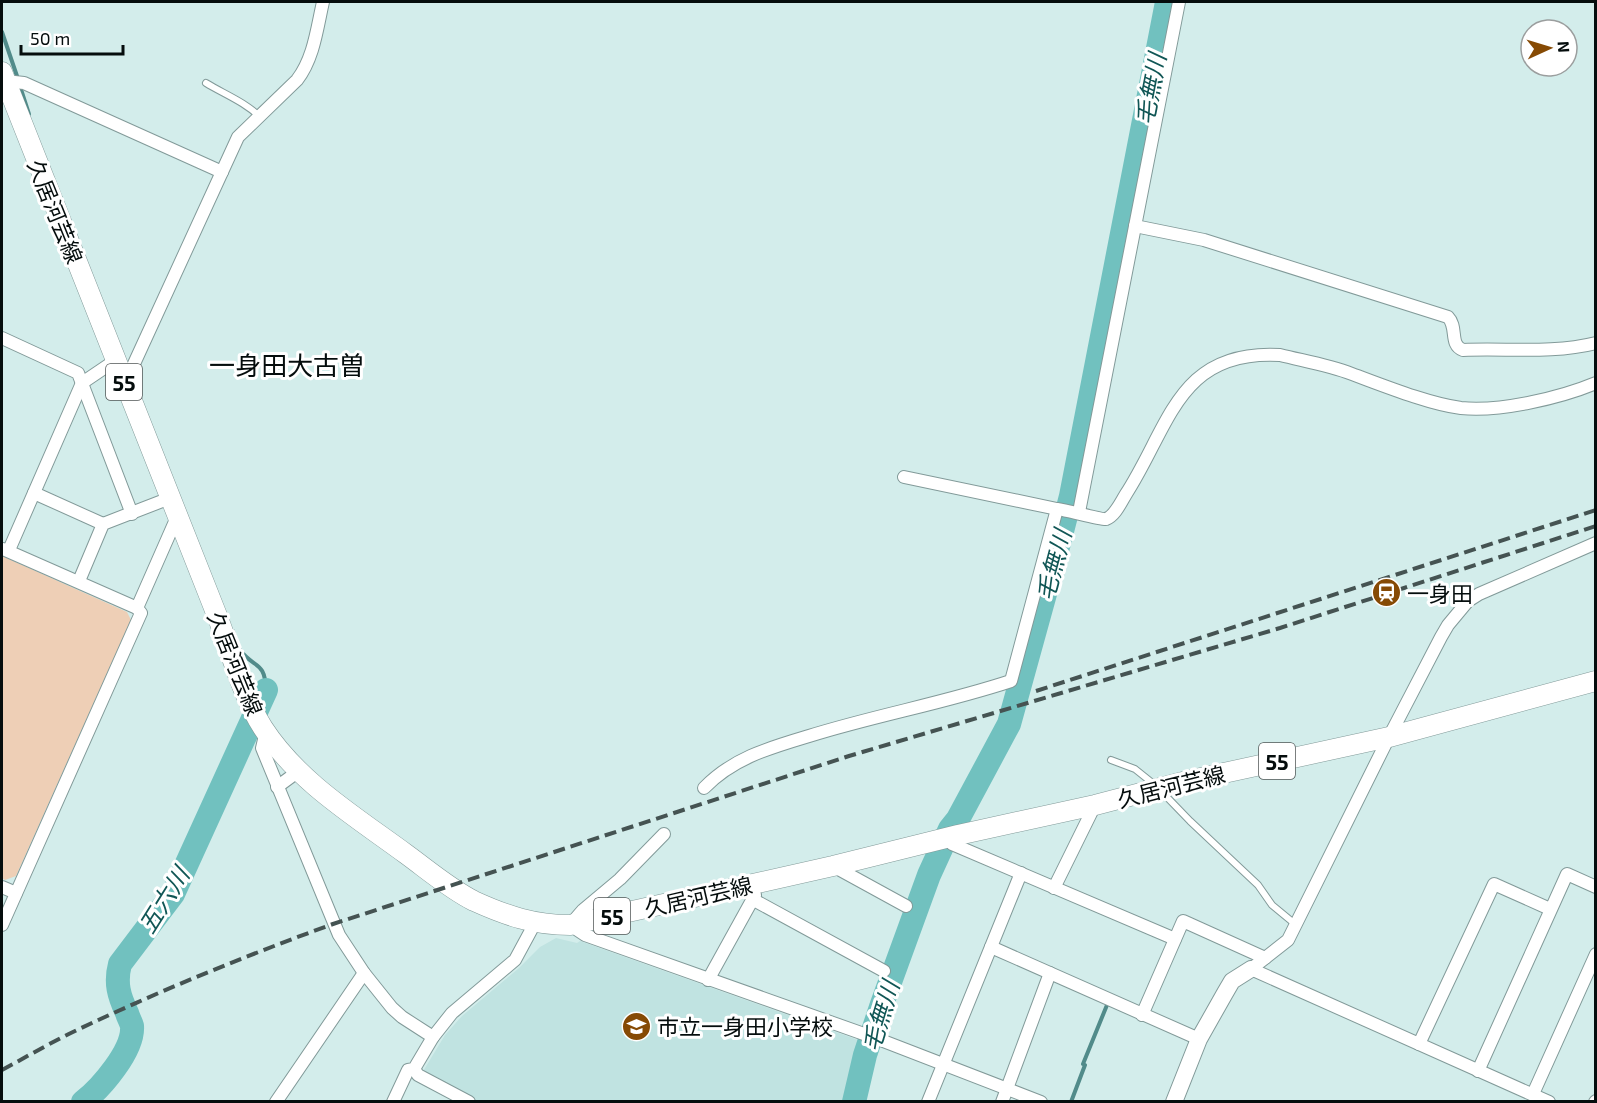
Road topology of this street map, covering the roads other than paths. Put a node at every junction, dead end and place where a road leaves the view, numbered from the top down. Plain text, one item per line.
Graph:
1 (323, 2) edge
2 (1179, 2) edge
3 (11, 79) edge
4 (206, 83) dead end
5 (260, 117) junction
6 (222, 172) junction
7 (1135, 226) junction
8 (2, 338) edge
9 (1596, 342) edge
10 (124, 369) junction
11 (82, 383) junction
12 (1596, 383) edge
13 (904, 477) dead end
14 (34, 493) junction
15 (173, 508) junction
16 (1058, 509) junction
17 (1077, 512) junction
18 (132, 514) junction
19 (103, 524) junction
20 (1596, 543) edge
21 (5, 549) edge
22 (79, 582) junction
23 (137, 608) junction
24 (1596, 681) edge
25 (265, 730) junction
26 (1389, 737) junction
27 (1111, 760) dead end
28 (300, 770) junction
29 (277, 787) junction
30 (704, 788) dead end
31 (1159, 789) junction
32 (1095, 805) junction
33 (664, 834) dead end
34 (958, 835) junction
35 (833, 866) junction
36 (1021, 873) junction
37 (763, 881) junction
38 (1596, 886) edge
39 (2, 887) edge
40 (1054, 888) junction
41 (16, 893) junction
42 (752, 899) junction
43 (906, 906) dead end
44 (1550, 909) junction
45 (535, 923) junction
46 (1296, 924) junction
47 (2, 925) edge
48 (570, 925) junction
49 (1175, 939) junction
50 (991, 947) junction
51 (1596, 954) edge
52 (1265, 958) junction
53 (1251, 969) junction
54 (884, 970) dead end
55 (364, 973) junction
56 (1050, 973) junction
57 (708, 980) junction
58 (1142, 1015) junction
59 (433, 1037) junction
60 (1199, 1039) junction
61 (1419, 1044) junction
62 (944, 1064) junction
63 (414, 1069) junction
64 (1478, 1071) junction
65 (1008, 1088) junction
66 (1533, 1094) junction
67 (276, 1101) edge
68 (393, 1101) edge
69 (468, 1101) edge
70 (928, 1101) edge
71 (1002, 1101) edge
72 (1041, 1101) edge
73 (1174, 1101) edge
74 (1549, 1101) edge

1 - 5 street
2 - 7 street
3 - 6 street
3 - 10 main road, 久居河芸線 / 55
4 - 5 lane
5 - 6 street
6 - 10 street
7 - 9 street
7 - 17 street
8 - 11 street
10 - 11 street
10 - 15 main road, 久居河芸線 / 55
11 - 14 street
11 - 18 street
12 - 17 street
13 - 16 street
14 - 19 street
14 - 21 street
15 - 18 street
15 - 23 street
15 - 25 main road, 久居河芸線 / 55
16 - 17 street
16 - 30 street
18 - 19 street
19 - 22 street
20 - 26 street
21 - 22 street
22 - 23 street
23 - 41 street
24 - 26 main road, 久居河芸線 / 55
25 - 28 main road, 久居河芸線 / 55
25 - 29 street
26 - 31 main road, 久居河芸線 / 55
26 - 46 street
27 - 31 lane
28 - 29 street
28 - 45 main road, 久居河芸線 / 55
29 - 55 street
31 - 32 main road, 久居河芸線 / 55
31 - 46 lane
32 - 34 main road, 久居河芸線 / 55
32 - 40 street
33 - 48 street
34 - 35 main road, 久居河芸線 / 55
34 - 36 street
35 - 37 main road, 久居河芸線 / 55
35 - 43 street
36 - 40 street
36 - 50 street
37 - 42 street
37 - 48 main road, 久居河芸線 / 55
38 - 44 street
39 - 41 street
40 - 49 street
41 - 47 street
42 - 54 street
42 - 57 street
44 - 61 street
44 - 64 street
45 - 48 main road, 久居河芸線 / 55
45 - 59 street
46 - 52 street
48 - 57 street
49 - 52 street
49 - 58 street
50 - 56 street
50 - 62 street
51 - 66 street
52 - 53 street
53 - 60 street
53 - 61 street
55 - 59 street
55 - 67 street
56 - 58 street
56 - 65 street
57 - 62 street
58 - 60 street
59 - 63 street
60 - 73 street
61 - 64 street
62 - 65 street
62 - 70 street
63 - 68 street
63 - 69 street
64 - 66 street
65 - 71 street
65 - 72 street
66 - 74 street

